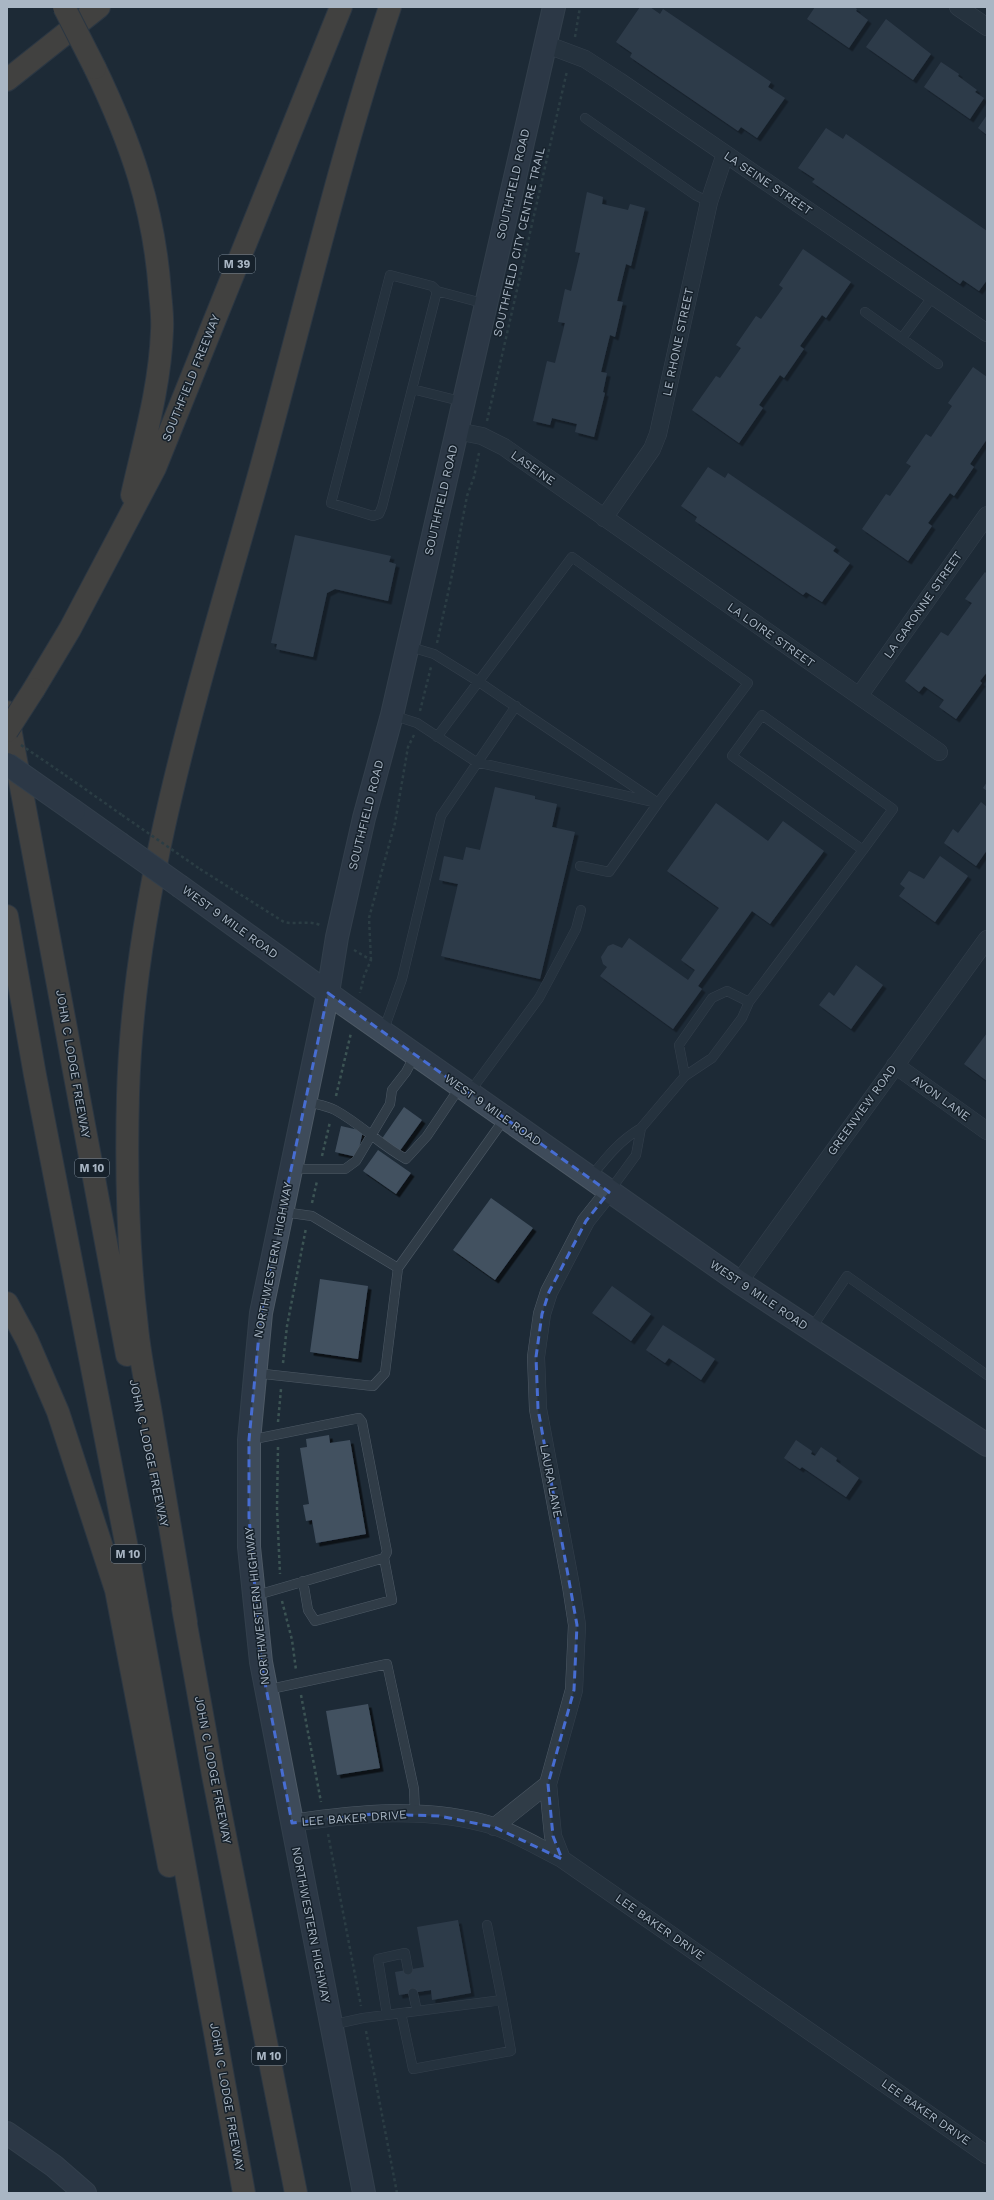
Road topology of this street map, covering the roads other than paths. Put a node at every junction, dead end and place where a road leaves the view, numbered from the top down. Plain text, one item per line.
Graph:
1 (64, 7) edge
2 (99, 7) edge
3 (341, 7) edge
4 (390, 7) edge
5 (554, 7) edge
6 (958, 7) edge
7 (987, 27) edge
8 (545, 44) junction
9 (7, 80) edge
10 (585, 118) dead end
11 (725, 154) junction
12 (709, 202) junction
13 (437, 291) junction
14 (933, 296) junction
15 (486, 304) junction
16 (865, 312) dead end
17 (987, 333) edge
18 (902, 338) junction
19 (938, 364) dead end
20 (412, 389) junction
21 (464, 402) junction
22 (457, 431) junction
23 (987, 515) edge
24 (127, 518) junction
25 (604, 518) junction
26 (407, 646) junction
27 (479, 682) junction
28 (859, 696) junction
29 (516, 706) junction
30 (7, 712) edge
31 (392, 715) junction
32 (13, 737) edge
33 (437, 737) junction
34 (939, 752) dead end
35 (476, 762) junction
36 (7, 764) edge
37 (658, 803) junction
38 (862, 850) junction
39 (580, 866) dead end
40 (581, 910) dead end
41 (7, 916) edge
42 (987, 939) edge
43 (328, 993) junction
44 (748, 1002) junction
45 (383, 1032) junction
46 (415, 1055) junction
47 (895, 1065) junction
48 (685, 1076) junction
49 (465, 1090) junction
50 (305, 1101) junction
51 (505, 1118) junction
52 (641, 1128) junction
53 (987, 1131) edge
54 (371, 1136) junction
55 (291, 1169) junction
56 (590, 1178) junction
57 (609, 1192) junction
58 (281, 1212) junction
59 (398, 1268) junction
60 (739, 1282) junction
61 (7, 1303) edge
62 (810, 1330) junction
63 (254, 1373) junction
64 (987, 1375) edge
65 (985, 1439) edge
66 (249, 1440) junction
67 (384, 1558) junction
68 (303, 1581) junction
69 (254, 1596) junction
70 (186, 1622) junction
71 (266, 1690) junction
72 (548, 1784) junction
73 (415, 1814) junction
74 (292, 1823) junction
75 (494, 1826) junction
76 (562, 1859) junction
77 (487, 1925) dead end
78 (408, 1970) dead end
79 (413, 1993) dead end
80 (502, 2000) junction
81 (417, 2011) junction
82 (401, 2013) junction
83 (387, 2015) junction
84 (331, 2025) junction
85 (7, 2133) edge
86 (987, 2155) edge
87 (85, 2193) edge
88 (244, 2193) edge
89 (296, 2193) edge
90 (364, 2193) edge

1 - 24 highway, bridge
2 - 9 highway
3 - 24 highway, SOUTHFIELD FREEWAY / M 39
4 - 70 highway
5 - 8 main road, SOUTHFIELD ROAD
6 - 7 street
8 - 11 street, LA SEINE STREET
8 - 15 main road, SOUTHFIELD ROAD
10 - 12 lane
11 - 12 street, LE RHONE STREET
11 - 14 street, LA SEINE STREET
12 - 25 street, LE RHONE STREET
13 - 15 lane
13 - 20 lane
13 - 20 lane
14 - 17 street, LA SEINE STREET
14 - 18 lane
15 - 21 main road, SOUTHFIELD ROAD
16 - 18 lane
18 - 19 lane
20 - 21 lane
21 - 22 main road, SOUTHFIELD ROAD
22 - 25 street, LASEINE
22 - 26 main road, SOUTHFIELD ROAD
23 - 28 street, LA GARONNE STREET
24 - 32 highway, SOUTHFIELD FREEWAY, bridge
25 - 28 street, LA LOIRE STREET
26 - 27 lane
26 - 31 main road, SOUTHFIELD ROAD
27 - 29 lane
27 - 33 lane
27 - 37 lane
28 - 34 street, LA LOIRE STREET
29 - 35 lane
29 - 37 lane
30 - 70 highway, JOHN C LODGE FREEWAY / M 10
31 - 33 lane
31 - 43 main road, SOUTHFIELD ROAD
33 - 35 lane
35 - 37 lane
35 - 45 lane
36 - 43 main road, WEST 9 MILE ROAD, bridge
37 - 39 lane
38 - 38 lane
38 - 44 lane
40 - 49 lane
41 - 88 highway, JOHN C LODGE FREEWAY / M 10
42 - 47 street, GREENVIEW ROAD
43 - 45 main road, WEST 9 MILE ROAD
43 - 50 main road, NORTHWESTERN HIGHWAY
44 - 48 lane
44 - 48 lane
45 - 46 main road, WEST 9 MILE ROAD
46 - 49 main road, WEST 9 MILE ROAD
46 - 54 lane
47 - 53 street, AVON LANE
47 - 60 street, GREENVIEW ROAD
48 - 52 lane
49 - 51 main road, WEST 9 MILE ROAD
49 - 54 lane
50 - 54 lane
50 - 55 main road, NORTHWESTERN HIGHWAY
51 - 56 main road, WEST 9 MILE ROAD
51 - 59 lane
52 - 56 lane
52 - 57 lane
54 - 55 lane
55 - 58 main road, NORTHWESTERN HIGHWAY
56 - 57 main road, WEST 9 MILE ROAD
57 - 60 main road, WEST 9 MILE ROAD
57 - 72 street, LAURA LANE
58 - 59 lane
58 - 63 main road, NORTHWESTERN HIGHWAY
59 - 63 lane
60 - 62 main road, WEST 9 MILE ROAD
61 - 88 highway
62 - 64 lane
62 - 65 main road, WEST 9 MILE ROAD
63 - 66 main road, NORTHWESTERN HIGHWAY
66 - 67 lane
66 - 69 main road, NORTHWESTERN HIGHWAY
67 - 68 lane
67 - 68 lane
68 - 69 lane
69 - 71 main road, NORTHWESTERN HIGHWAY
70 - 89 highway, JOHN C LODGE FREEWAY / M 10
71 - 73 lane
71 - 74 main road, NORTHWESTERN HIGHWAY
72 - 75 street
72 - 76 street, LAURA LANE
73 - 74 street, LEE BAKER DRIVE
73 - 75 street, LEE BAKER DRIVE
74 - 84 main road, NORTHWESTERN HIGHWAY
75 - 76 street, LEE BAKER DRIVE
76 - 86 street, LEE BAKER DRIVE
77 - 80 lane
78 - 83 lane
79 - 81 lane
80 - 81 lane
80 - 82 lane
81 - 82 lane
82 - 83 lane
83 - 84 lane
84 - 90 main road, NORTHWESTERN HIGHWAY
85 - 87 main road

